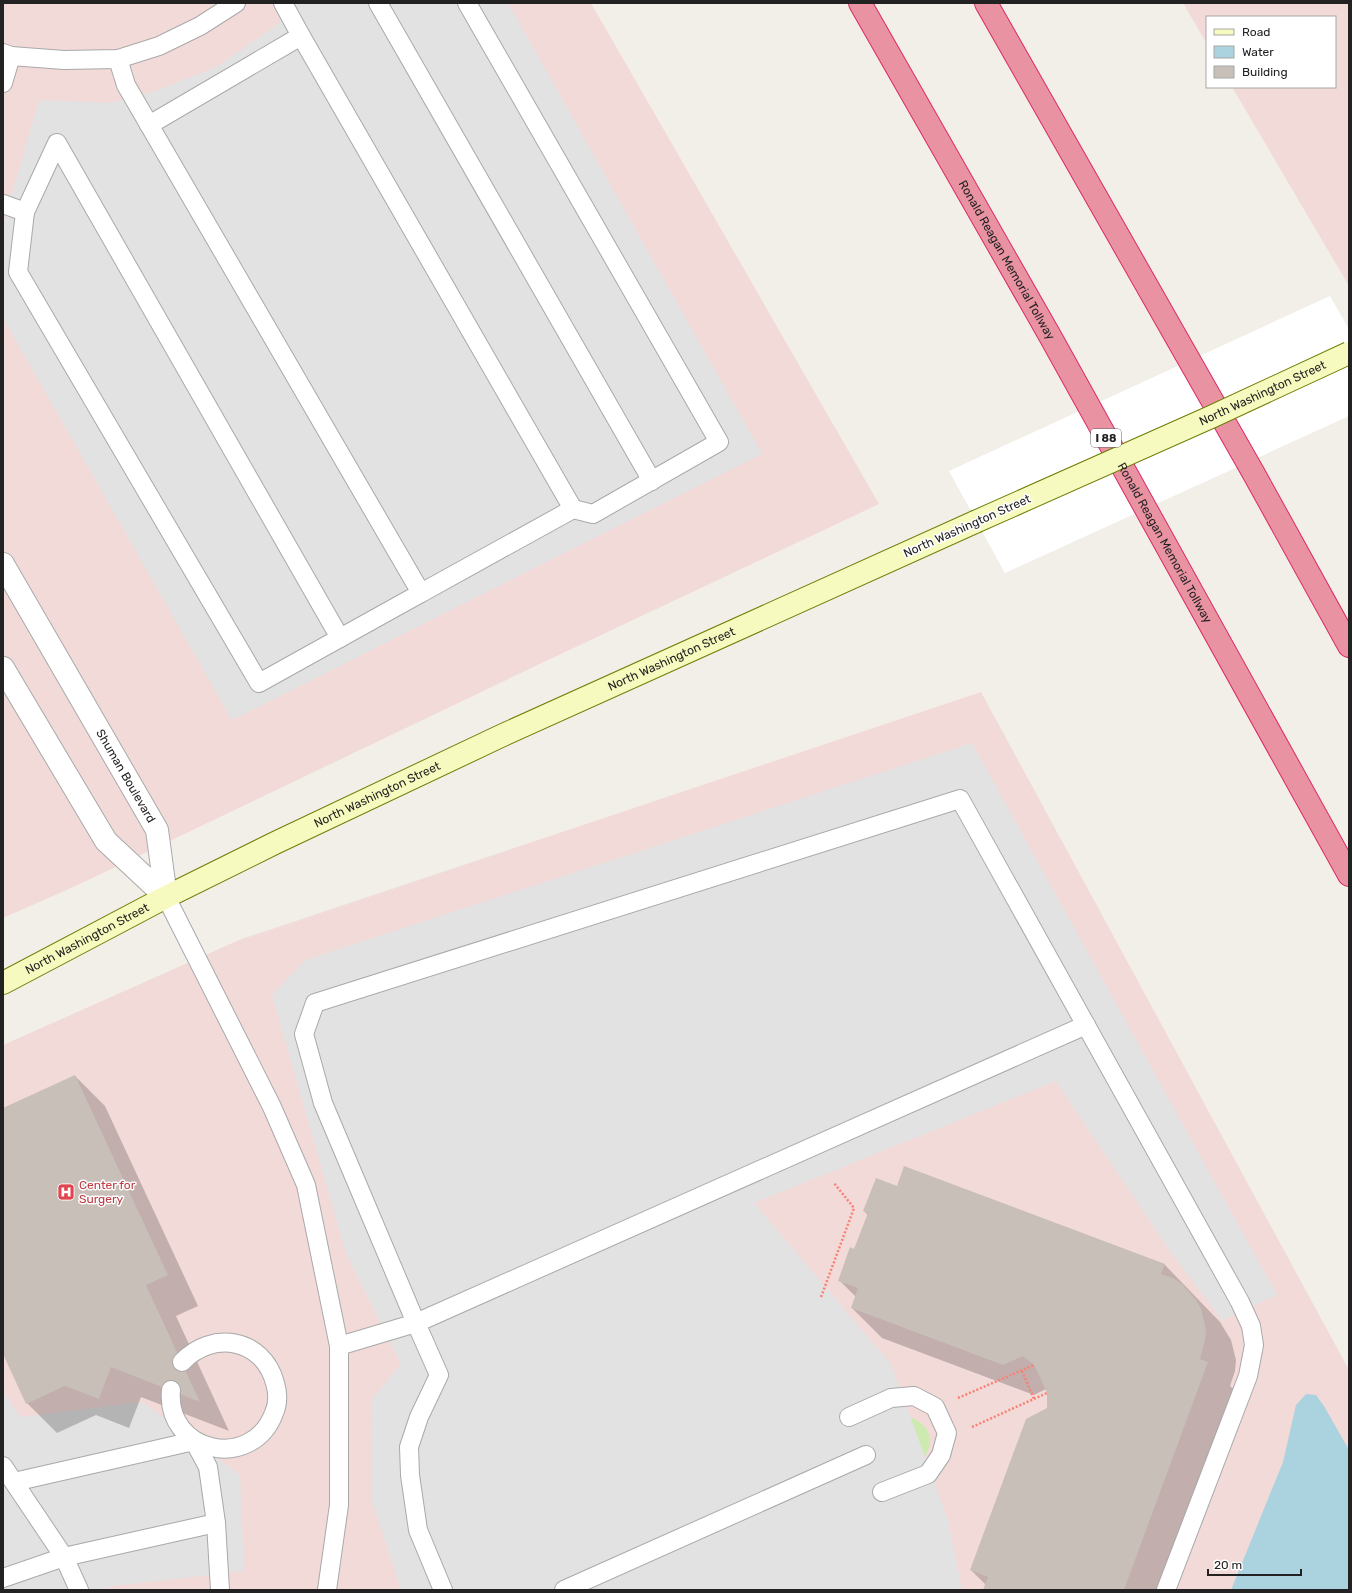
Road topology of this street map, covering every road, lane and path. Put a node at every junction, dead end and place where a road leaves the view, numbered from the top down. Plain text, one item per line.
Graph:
1 (236, 3) edge
2 (283, 3) edge
3 (378, 3) edge
4 (467, 3) edge
5 (860, 3) edge
6 (986, 3) edge
7 (301, 36) junction
8 (7, 54) edge
9 (118, 59) junction
10 (3, 83) edge
11 (149, 126) junction
12 (3, 204) edge
13 (25, 212) junction
14 (1349, 353) edge
15 (652, 481) junction
16 (573, 509) junction
17 (3, 564) edge
18 (421, 593) junction
19 (340, 638) junction
20 (1349, 646) edge
21 (3, 668) edge
22 (1349, 875) edge
23 (166, 897) junction
24 (3, 983) edge
25 (1086, 1025) junction
26 (834, 1183) dead end
27 (821, 1297) dead end
28 (416, 1323) junction
29 (339, 1346) junction
30 (182, 1362) dead end
31 (1034, 1366) dead end
32 (1022, 1371) junction
33 (171, 1390) dead end
34 (1046, 1393) dead end
35 (958, 1399) dead end
36 (1034, 1399) junction
37 (850, 1417) dead end
38 (970, 1428) dead end
39 (194, 1440) junction
40 (866, 1455) dead end
41 (3, 1466) edge
42 (14, 1482) junction
43 (882, 1492) dead end
44 (216, 1523) junction
45 (64, 1557) junction
46 (3, 1578) edge
47 (79, 1590) edge
48 (220, 1590) edge
49 (327, 1590) edge
50 (442, 1590) edge
51 (564, 1590) edge
52 (1166, 1590) edge

1 - 9 lane
2 - 7 lane
3 - 15 lane
4 - 15 lane
5 - 22 highway, Ronald Reagan Memorial Tollway / I 88
6 - 20 highway
7 - 11 lane
7 - 16 lane
8 - 9 lane
8 - 10 lane
9 - 11 lane
11 - 18 lane
12 - 13 lane
13 - 19 lane
13 - 19 lane
14 - 23 main road, North Washington Street, bridge
15 - 16 lane
16 - 18 lane
17 - 23 street, Shuman Boulevard
18 - 19 lane
21 - 23 street
23 - 24 main road, North Washington Street
23 - 29 lane
25 - 28 lane
25 - 28 lane
25 - 52 lane
26 - 27 path
28 - 29 lane
28 - 50 lane
29 - 49 lane
30 - 39 lane
31 - 32 path
32 - 35 path
32 - 36 path
33 - 39 lane
34 - 36 path
36 - 38 path
37 - 43 lane
39 - 42 lane
39 - 44 lane
40 - 51 lane
41 - 42 lane
42 - 45 lane
44 - 45 lane
44 - 48 lane
45 - 46 lane
45 - 47 lane

